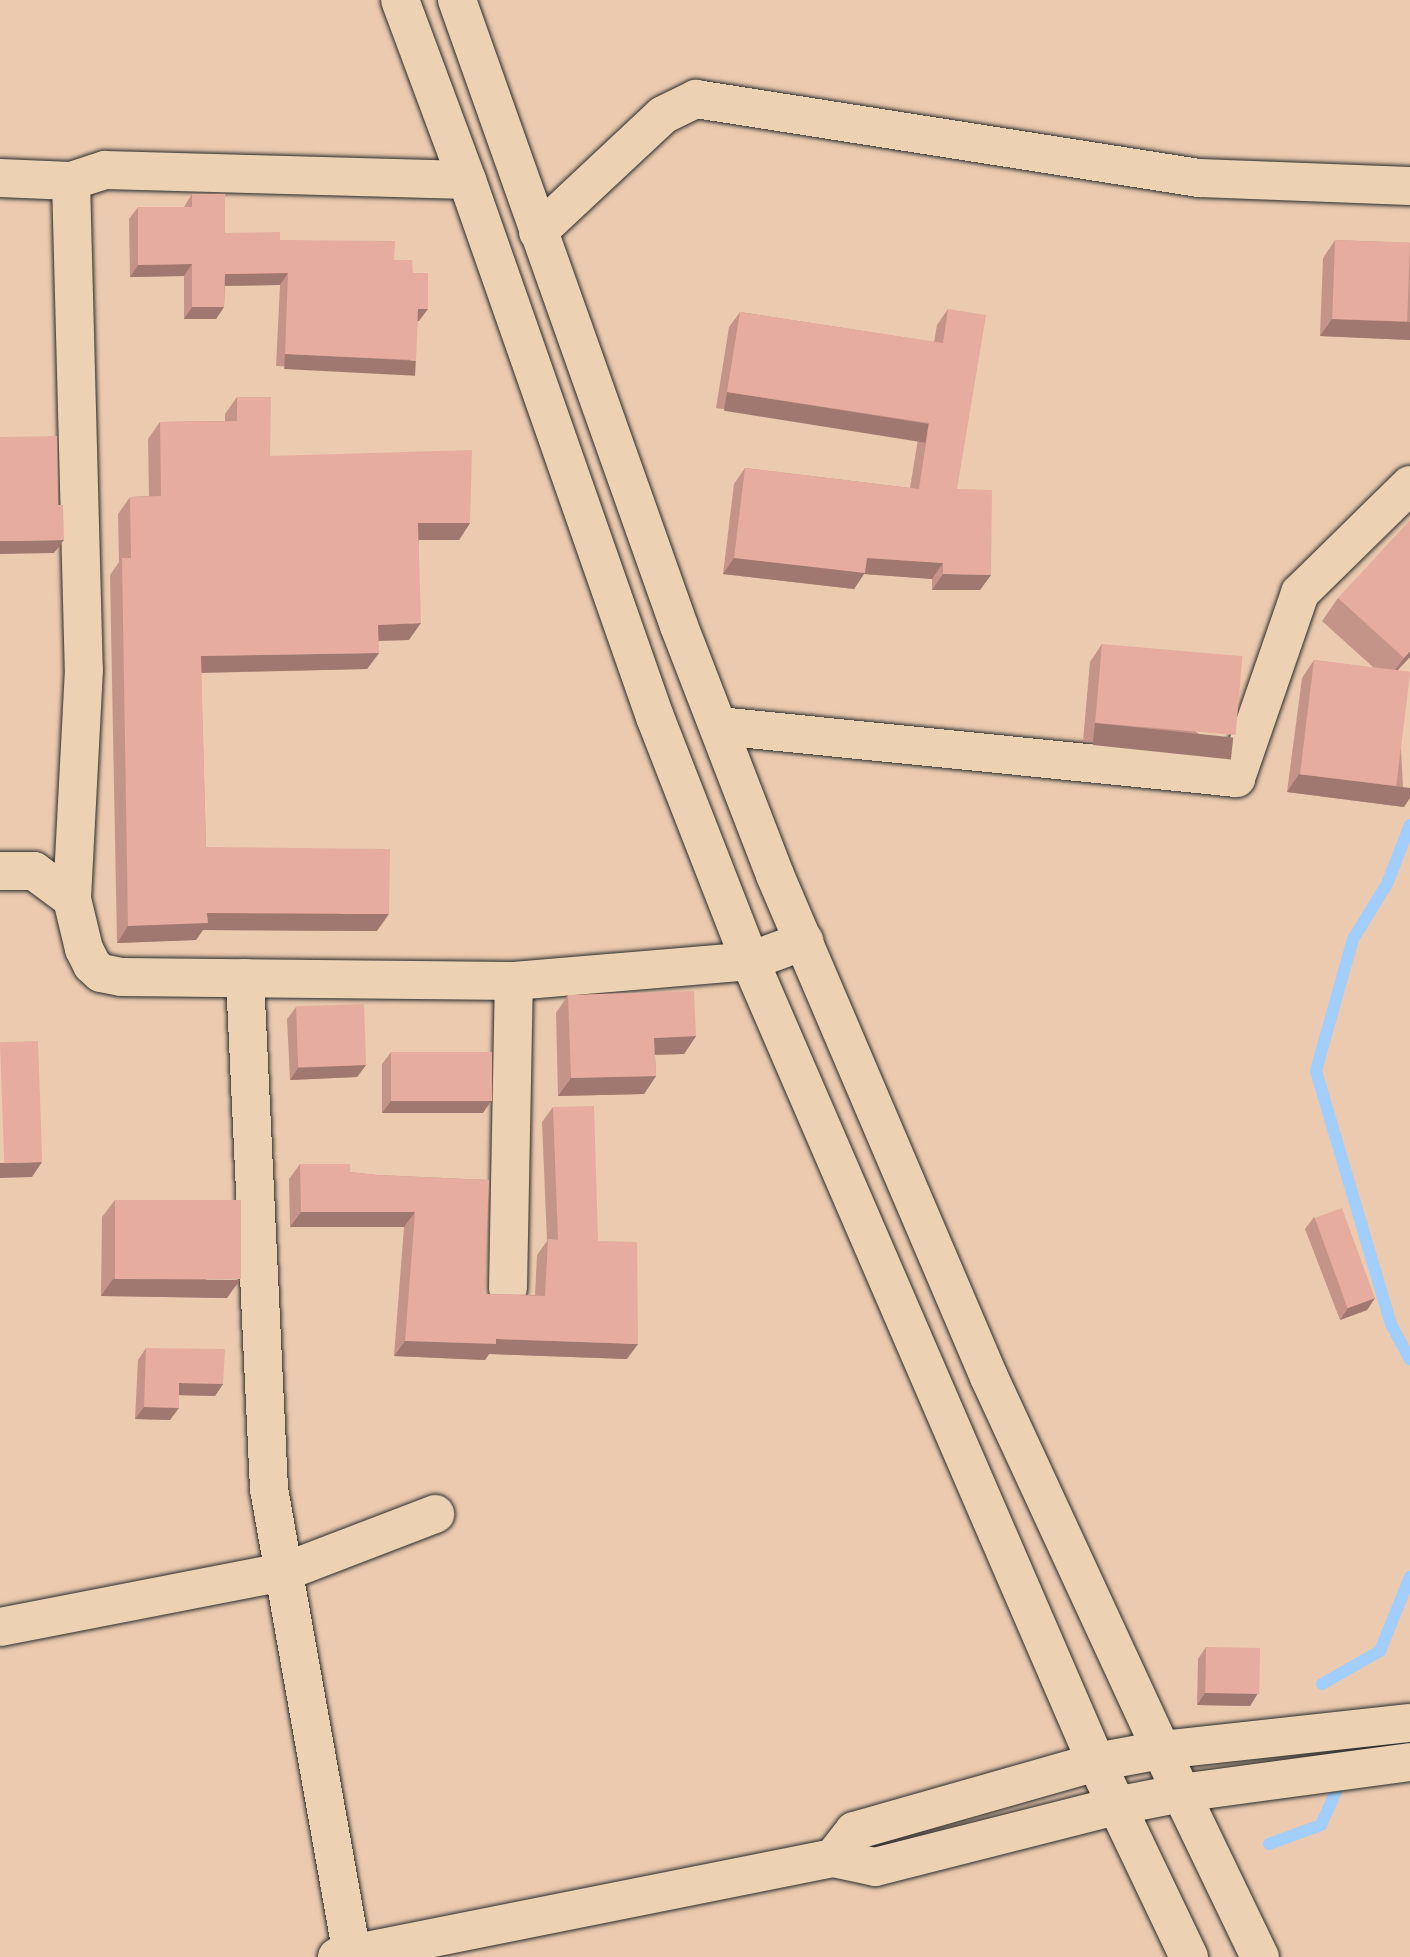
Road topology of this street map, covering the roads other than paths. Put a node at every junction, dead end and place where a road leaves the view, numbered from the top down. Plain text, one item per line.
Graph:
1 (400, 0) edge
2 (457, 0) edge
3 (0, 178) edge
4 (467, 180) junction
5 (71, 181) junction
6 (1410, 186) edge
7 (538, 232) junction
8 (1410, 485) edge
9 (719, 726) junction
10 (0, 871) edge
11 (72, 899) junction
12 (804, 941) junction
13 (750, 961) junction
14 (245, 978) junction
15 (514, 981) junction
16 (508, 1288) dead end
17 (435, 1514) dead end
18 (284, 1572) junction
19 (0, 1626) edge
20 (1410, 1723) edge
21 (1161, 1750) junction
22 (1096, 1762) junction
23 (1410, 1762) edge
24 (1181, 1794) junction
25 (1116, 1807) junction
26 (833, 1858) junction
27 (347, 1956) edge
28 (1189, 1957) edge
29 (1260, 1957) edge

1 - 4 main road
2 - 7 main road
3 - 5 main road
4 - 5 main road
4 - 13 main road
5 - 11 main road
6 - 7 main road
7 - 9 main road
8 - 9 main road
9 - 12 main road
10 - 11 main road
11 - 14 main road
12 - 13 main road
12 - 21 main road
13 - 15 main road
13 - 22 main road
14 - 15 main road
14 - 18 main road
15 - 16 main road
17 - 18 main road
18 - 19 main road
18 - 27 main road
20 - 21 main road
21 - 22 main road
21 - 24 main road
22 - 25 main road
22 - 26 main road
23 - 24 main road
24 - 25 main road
24 - 29 main road
25 - 26 main road
25 - 28 main road
26 - 27 main road

